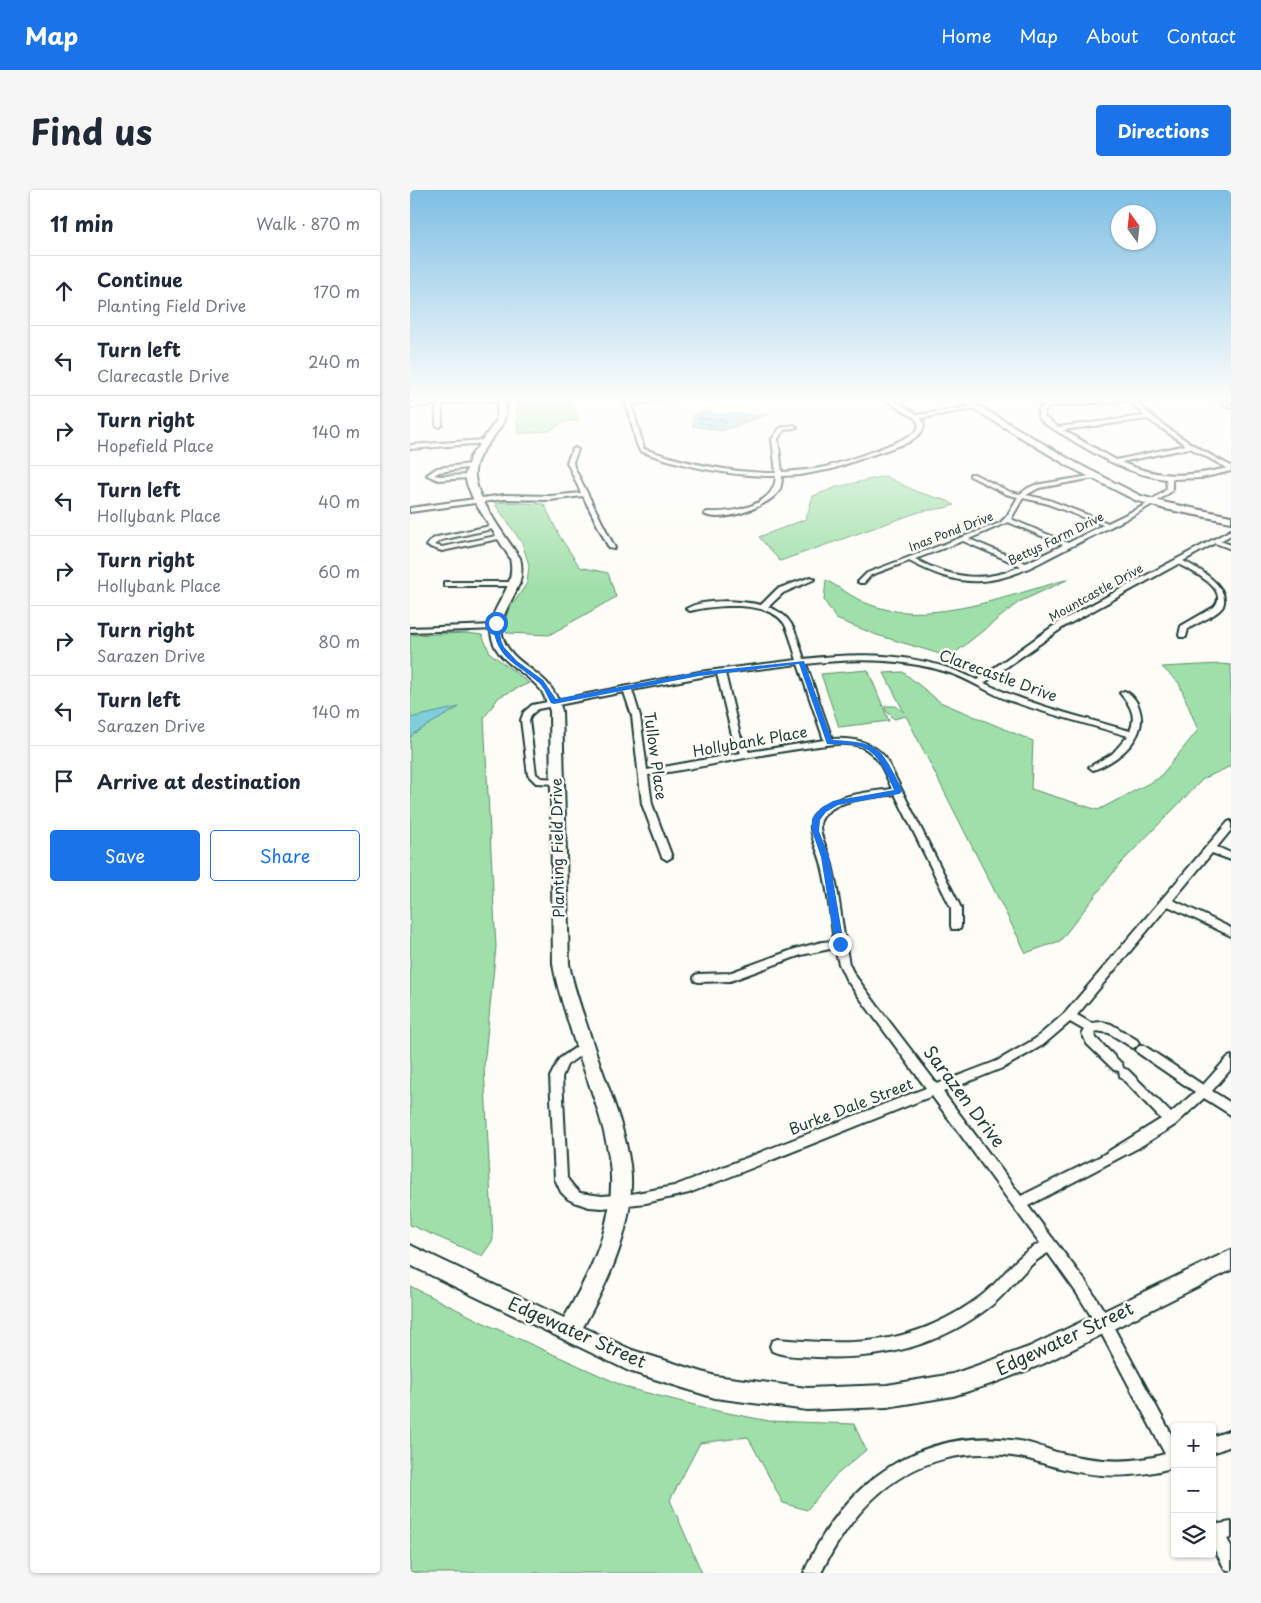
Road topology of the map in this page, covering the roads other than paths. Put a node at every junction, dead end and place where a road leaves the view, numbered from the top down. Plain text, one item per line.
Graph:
1 (473, 462) edge
2 (571, 462) edge
3 (678, 462) edge
4 (777, 462) edge
5 (847, 462) edge
6 (1069, 462) edge
7 (1115, 462) edge
8 (1220, 462) edge
9 (1231, 468) edge
10 (470, 471) junction
11 (778, 475) junction
12 (972, 476) dead end
13 (1094, 476) junction
14 (1170, 478) junction
15 (584, 494) junction
16 (1022, 496) junction
17 (478, 500) junction
18 (1152, 503) junction
19 (410, 510) edge
20 (707, 514) dead end
21 (1231, 519) edge
22 (1008, 520) junction
23 (1108, 526) junction
24 (495, 527) junction
25 (1231, 532) edge
26 (501, 537) junction
27 (965, 539) junction
28 (1215, 541) junction
29 (1068, 545) junction
30 (1231, 547) edge
31 (612, 548) dead end
32 (910, 559) junction
33 (1178, 561) junction
34 (1026, 566) junction
35 (811, 579) dead end
36 (862, 582) dead end
37 (447, 584) dead end
38 (516, 584) junction
39 (763, 608) junction
40 (690, 609) dead end
41 (496, 627) junction
42 (410, 630) edge
43 (1183, 635) dead end
44 (802, 662) junction
45 (720, 671) junction
46 (978, 682) junction
47 (627, 688) junction
48 (1124, 693) dead end
49 (554, 702) junction
50 (1134, 735) junction
51 (829, 742) junction
52 (746, 754) junction
53 (1093, 767) dead end
54 (644, 773) junction
55 (557, 781) junction
56 (899, 791) junction
57 (1230, 827) edge
58 (1210, 848) junction
59 (667, 857) dead end
60 (1231, 858) edge
61 (1166, 901) junction
62 (956, 926) dead end
63 (1231, 932) edge
64 (840, 944) junction
65 (699, 978) dead end
66 (1069, 1016) junction
67 (1090, 1028) junction
68 (585, 1046) junction
69 (1231, 1061) edge
70 (934, 1090) junction
71 (1205, 1093) junction
72 (1231, 1110) edge
73 (1171, 1121) junction
74 (620, 1200) junction
75 (1019, 1204) junction
76 (1050, 1245) junction
77 (410, 1256) edge
78 (1231, 1260) edge
79 (1103, 1322) junction
80 (568, 1332) junction
81 (777, 1346) dead end
82 (1231, 1438) edge
83 (1216, 1444) edge
84 (1171, 1450) edge
85 (1171, 1459) edge
86 (1220, 1530) edge
87 (1231, 1563) edge
88 (812, 1573) edge

1 - 10 street
2 - 15 street
3 - 11 street
4 - 11 street
5 - 11 street
6 - 13 street
7 - 14 street
8 - 9 street
9 - 14 street
10 - 10 street
10 - 17 street
11 - 20 street
12 - 16 street
13 - 16 street
13 - 18 street
14 - 18 street, Bettys Farm Drive
15 - 17 street
15 - 31 street
16 - 22 street, Inas Pond Drive
16 - 23 street
17 - 19 street
17 - 24 street
18 - 21 street
18 - 23 street, Bettys Farm Drive
22 - 27 street, Inas Pond Drive
22 - 29 street
23 - 29 street, Bettys Farm Drive
24 - 26 street
24 - 26 street
25 - 28 street, Mountcastle Drive
26 - 38 street
27 - 32 street, Inas Pond Drive
27 - 34 street
28 - 30 street
28 - 33 street, Mountcastle Drive
29 - 34 street, Bettys Farm Drive
32 - 34 street, Bettys Farm Drive
32 - 36 street, Inas Pond Drive
33 - 43 street
33 - 46 street, Mountcastle Drive
35 - 39 street
37 - 38 street
38 - 41 street
39 - 40 street
39 - 44 street
41 - 42 street
41 - 49 street, Planting Field Drive
44 - 45 street, Clarecastle Drive
44 - 46 street, Clarecastle Drive
44 - 51 street
45 - 47 street, Clarecastle Drive
45 - 52 street
46 - 50 street, Clarecastle Drive
47 - 49 street, Clarecastle Drive
47 - 54 street, Tullow Place
48 - 50 street
49 - 55 street, Planting Field Drive
49 - 55 street, Clarecastle Drive
50 - 53 street
51 - 52 street, Hollybank Place
51 - 56 street, Hollybank Place
52 - 54 street, Hollybank Place
54 - 59 street, Tullow Place
55 - 68 street, Planting Field Drive
56 - 62 street, Hollybank Place
56 - 64 street, Sarazen Drive
57 - 58 street, Burke Dale Street
58 - 60 street
58 - 61 street, Burke Dale Street
61 - 63 street
61 - 66 street, Burke Dale Street
64 - 65 street
64 - 70 street, Sarazen Drive
66 - 67 street
66 - 70 street, Burke Dale Street
67 - 71 street
67 - 73 street
68 - 74 street, Planting Field Drive
68 - 74 street, Burke Dale Street
69 - 71 street
70 - 74 street, Burke Dale Street
70 - 75 street, Sarazen Drive
71 - 72 street
71 - 73 street
73 - 75 street
74 - 80 street, Planting Field Drive
75 - 76 street, Sarazen Drive
76 - 79 street, Sarazen Drive
76 - 81 street
77 - 80 street, Edgewater Street
78 - 79 street, Edgewater Street
79 - 80 street, Edgewater Street
79 - 84 street, Sarazen Drive
82 - 83 street
85 - 88 street
86 - 87 street

